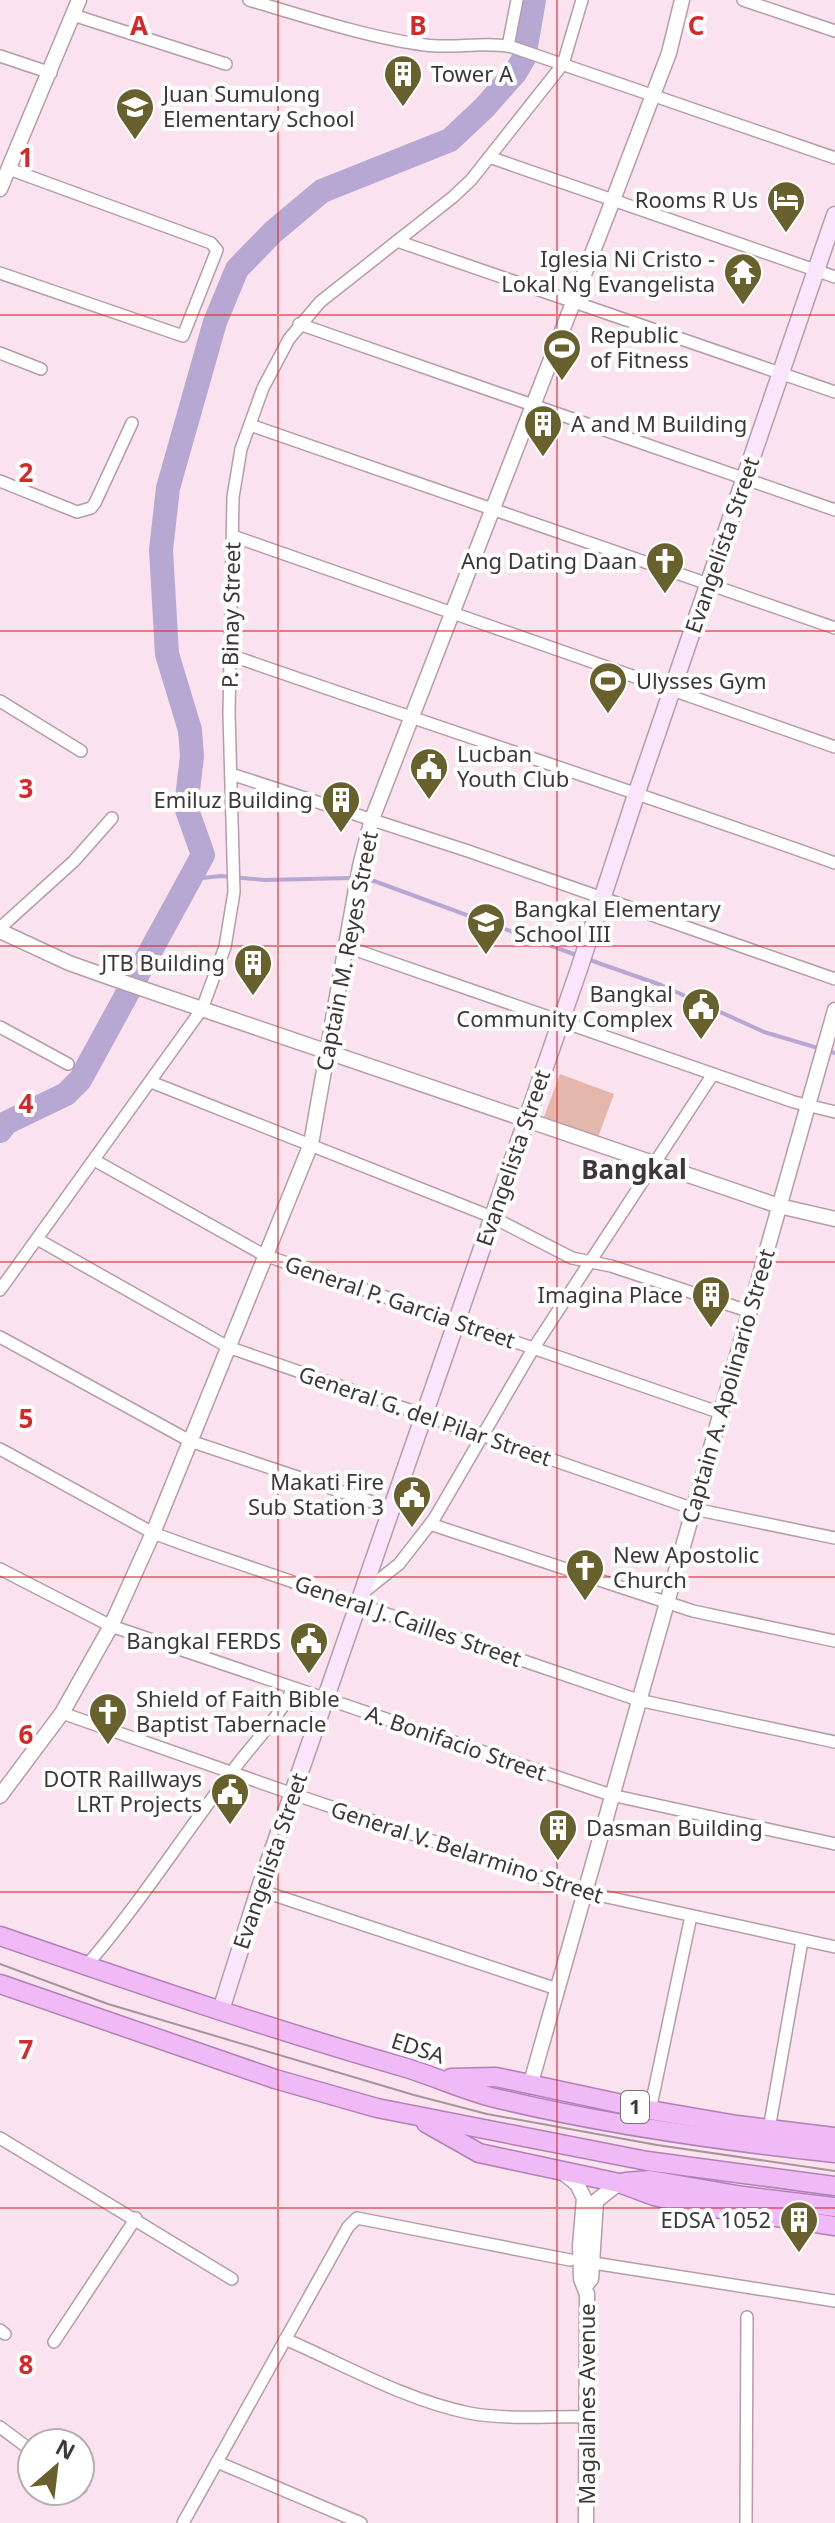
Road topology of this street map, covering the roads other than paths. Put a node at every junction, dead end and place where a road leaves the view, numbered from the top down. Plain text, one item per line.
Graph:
1 (79, 0) edge
2 (249, 0) edge
3 (297, 0) edge
4 (517, 0) edge
5 (582, 0) edge
6 (682, 0) edge
7 (743, 0) edge
8 (293, 13) junction
9 (73, 15) junction
10 (835, 31) edge
11 (510, 47) junction
12 (0, 56) edge
13 (226, 64) dead end
14 (563, 64) junction
15 (51, 73) junction
16 (652, 97) junction
17 (489, 157) junction
18 (835, 158) edge
19 (9, 169) junction
20 (0, 189) edge
21 (613, 200) junction
22 (835, 215) edge
23 (397, 241) junction
24 (816, 271) junction
25 (0, 273) edge
26 (835, 277) edge
27 (574, 302) junction
28 (299, 324) junction
29 (0, 353) edge
30 (41, 369) dead end
31 (781, 373) junction
32 (835, 392) edge
33 (534, 407) junction
34 (132, 423) dead end
35 (250, 425) junction
36 (744, 480) junction
37 (0, 481) edge
38 (493, 510) junction
39 (835, 510) edge
40 (233, 536) junction
41 (709, 584) junction
42 (453, 614) junction
43 (835, 628) edge
44 (230, 655) junction
45 (672, 689) junction
46 (0, 701) edge
47 (413, 719) junction
48 (835, 747) edge
49 (81, 751) dead end
50 (231, 774) junction
51 (637, 792) junction
52 (112, 818) dead end
53 (372, 819) junction
54 (835, 863) edge
55 (602, 898) junction
56 (0, 929) edge
57 (347, 947) junction
58 (835, 979) edge
59 (202, 1009) junction
60 (835, 1010) edge
61 (561, 1020) junction
62 (0, 1027) edge
63 (328, 1052) junction
64 (68, 1064) dead end
65 (713, 1074) junction
66 (151, 1082) junction
67 (809, 1106) junction
68 (835, 1112) edge
69 (526, 1121) junction
70 (311, 1144) junction
71 (94, 1160) junction
72 (652, 1164) junction
73 (779, 1206) junction
74 (492, 1217) junction
75 (835, 1219) edge
76 (37, 1239) junction
77 (264, 1255) junction
78 (589, 1261) junction
79 (0, 1290) edge
80 (751, 1312) junction
81 (458, 1321) junction
82 (0, 1337) edge
83 (228, 1347) junction
84 (533, 1349) junction
85 (721, 1413) junction
86 (424, 1415) junction
87 (482, 1435) junction
88 (190, 1441) junction
89 (0, 1449) edge
90 (393, 1509) junction
91 (694, 1509) junction
92 (430, 1524) junction
93 (153, 1533) junction
94 (835, 1538) edge
95 (0, 1569) edge
96 (363, 1598) junction
97 (666, 1603) junction
98 (111, 1626) junction
99 (835, 1641) edge
100 (293, 1688) junction
101 (326, 1699) junction
102 (638, 1700) junction
103 (62, 1713) junction
104 (835, 1742) edge
105 (231, 1772) junction
106 (293, 1794) junction
107 (611, 1795) junction
108 (0, 1796) edge
109 (835, 1844) edge
110 (259, 1890) junction
111 (584, 1892) junction
112 (691, 1916) junction
113 (0, 1936) edge
114 (802, 1941) junction
115 (835, 1947) edge
116 (86, 1966) junction
117 (0, 1984) edge
118 (557, 1989) junction
119 (221, 2010) junction
120 (436, 2079) junction
121 (530, 2086) junction
122 (650, 2110) junction
123 (417, 2118) junction
124 (769, 2129) junction
125 (835, 2137) edge
126 (0, 2138) edge
127 (835, 2153) edge
128 (561, 2171) junction
129 (619, 2183) junction
130 (835, 2186) edge
131 (835, 2207) edge
132 (136, 2218) junction
133 (835, 2226) edge
134 (581, 2262) junction
135 (232, 2279) dead end
136 (835, 2301) edge
137 (747, 2317) dead end
138 (285, 2339) junction
139 (54, 2342) dead end
140 (587, 2417) junction
141 (217, 2462) junction
142 (183, 2523) edge
143 (361, 2523) edge
144 (586, 2523) edge
145 (746, 2523) edge

1 - 9 street
2 - 8 street
3 - 8 street
4 - 11 street
5 - 14 street, P. Binay Street
6 - 16 street, Captain M. Reyes Street
7 - 10 street
8 - 11 street
9 - 13 street
9 - 15 street
11 - 14 street
12 - 15 street
14 - 16 street
14 - 17 street, P. Binay Street
15 - 19 street
16 - 18 street
16 - 21 street, Captain M. Reyes Street
17 - 21 street
17 - 23 street, P. Binay Street
19 - 20 street
19 - 25 street
21 - 24 street
21 - 27 street, Captain M. Reyes Street
22 - 24 main road, Evangelista Street
23 - 27 street
23 - 28 street, P. Binay Street
24 - 26 street
24 - 31 main road, Evangelista Street
27 - 31 street
27 - 33 street, Captain M. Reyes Street
28 - 33 street
28 - 35 street, P. Binay Street
29 - 30 street
31 - 32 street
31 - 36 main road, Evangelista Street
33 - 36 street
33 - 38 street, Captain M. Reyes Street
34 - 37 street
35 - 38 street
35 - 40 street, P. Binay Street
36 - 39 street
36 - 41 main road, Evangelista Street
38 - 41 street
38 - 42 street, Captain M. Reyes Street
40 - 42 street
40 - 44 street, P. Binay Street
41 - 43 street
41 - 45 main road, Evangelista Street
42 - 45 street
42 - 47 street, Captain M. Reyes Street
44 - 47 street
44 - 50 street, P. Binay Street
45 - 48 street
45 - 51 main road, Evangelista Street
46 - 49 street
47 - 51 street
47 - 53 street, Captain M. Reyes Street
50 - 53 street
50 - 59 street, P. Binay Street
51 - 54 street
51 - 55 main road, Evangelista Street
52 - 56 street
53 - 55 street
53 - 57 street, Captain M. Reyes Street
55 - 58 street
55 - 61 main road, Evangelista Street
56 - 59 street
57 - 61 street
57 - 63 street, Captain M. Reyes Street
59 - 63 street
59 - 66 street, P. Binay Street
60 - 67 street, Captain A. Apolinario Street
61 - 65 street
61 - 69 main road, Evangelista Street
62 - 64 street
63 - 69 street
63 - 70 street, Captain M. Reyes Street
65 - 67 street
65 - 72 street
66 - 70 street
66 - 71 street, P. Binay Street
67 - 68 street
67 - 73 street, Captain A. Apolinario Street
69 - 72 street
69 - 74 main road, Evangelista Street
70 - 74 street
70 - 77 street, Captain M. Reyes Street
71 - 76 street, P. Binay Street
71 - 77 street, General P. Garcia Street
72 - 73 street
72 - 78 street
73 - 75 street
73 - 80 street, Captain A. Apolinario Street
74 - 78 street
74 - 81 main road, Evangelista Street
76 - 79 street, P. Binay Street
76 - 83 street, General G. del Pilar Street
77 - 81 street, General P. Garcia Street
77 - 83 street, Captain M. Reyes Street
78 - 80 street
78 - 84 street
80 - 85 street, Captain A. Apolinario Street
81 - 84 street, General P. Garcia Street
81 - 86 main road, Evangelista Street
82 - 88 street
83 - 86 street, General G. del Pilar Street
83 - 88 street, Captain M. Reyes Street
84 - 85 street, General P. Garcia Street
84 - 87 street
85 - 91 street, Captain A. Apolinario Street
86 - 87 street, General G. del Pilar Street
86 - 90 main road, Evangelista Street
87 - 91 street, General G. del Pilar Street
87 - 92 street
88 - 90 street
88 - 93 street, Captain M. Reyes Street
89 - 93 street, General J. Cailles Street
90 - 96 main road, Evangelista Street
91 - 94 street, General G. del Pilar Street
91 - 97 street, Captain A. Apolinario Street
92 - 96 street
92 - 97 street
93 - 96 street, General J. Cailles Street
93 - 98 street, Captain M. Reyes Street
95 - 98 street, A. Bonifacio Street
96 - 101 main road, Evangelista Street
96 - 102 street, General J. Cailles Street
97 - 99 street
97 - 102 street, Captain A. Apolinario Street
98 - 100 street, A. Bonifacio Street
98 - 103 street, Captain M. Reyes Street
100 - 101 street, A. Bonifacio Street
100 - 105 street
101 - 106 main road, Evangelista Street
101 - 107 street, A. Bonifacio Street
102 - 104 street, General J. Cailles Street
102 - 107 street, Captain A. Apolinario Street
103 - 105 street, General V. Belarmino Street
103 - 108 street, Captain M. Reyes Street
105 - 106 street, General V. Belarmino Street
105 - 116 street
106 - 110 main road, Evangelista Street
106 - 111 street, General V. Belarmino Street
107 - 109 street, A. Bonifacio Street
107 - 111 street, Captain A. Apolinario Street
110 - 118 street
110 - 119 main road, Evangelista Street
111 - 112 street, General V. Belarmino Street
111 - 118 street, Captain A. Apolinario Street
112 - 114 street, General V. Belarmino Street
112 - 122 street
113 - 116 highway, EDSA / 1
114 - 115 street, General V. Belarmino Street
114 - 124 street
116 - 119 highway, EDSA / 1
117 - 123 highway
118 - 121 street, Captain A. Apolinario Street
119 - 120 highway, EDSA / 1
120 - 121 highway, 1
120 - 127 highway, EDSA / 1
121 - 122 highway, 1
122 - 124 highway, 1
123 - 128 highway
123 - 130 highway
124 - 125 highway, 1
126 - 132 street
128 - 129 highway
128 - 134 street, Magallanes Avenue
129 - 131 highway
129 - 133 highway
129 - 134 street, Magallanes Avenue
132 - 135 street
132 - 139 street
134 - 136 street
134 - 138 street
134 - 140 street, Magallanes Avenue
137 - 145 street
138 - 140 street
138 - 141 street
140 - 144 street, Magallanes Avenue
141 - 142 street
141 - 143 street

